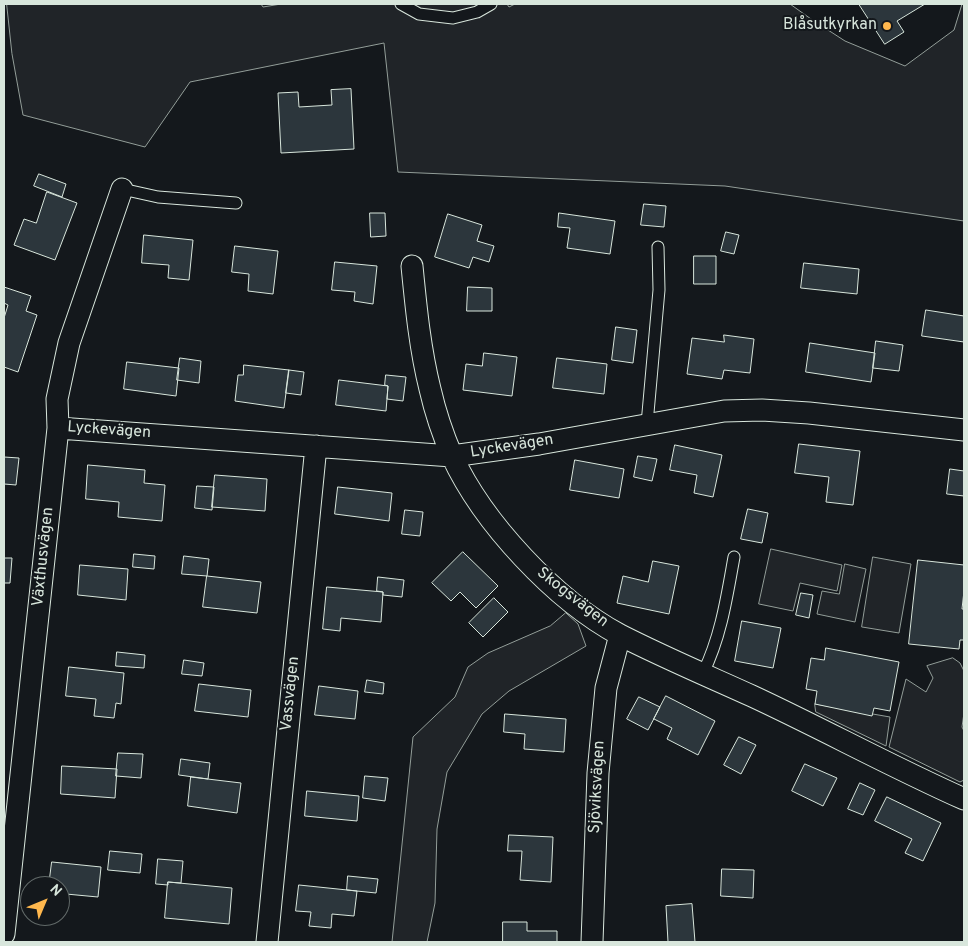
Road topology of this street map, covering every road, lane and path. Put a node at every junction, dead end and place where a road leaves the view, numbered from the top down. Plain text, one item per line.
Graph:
1 (401, 4) edge
2 (491, 4) edge
3 (122, 189) joint
4 (236, 203) dead end
5 (658, 247) dead end
6 (412, 266) dead end
7 (647, 424) junction
8 (58, 428) junction
9 (964, 430) edge
10 (316, 446) junction
11 (452, 456) junction
12 (734, 556) dead end
13 (620, 635) junction
14 (703, 674) junction
15 (964, 799) edge
16 (4, 934) edge
17 (267, 942) edge
18 (592, 942) edge

1 - 2 lane
3 - 4 lane
3 - 8 street, Växthusvägen
5 - 7 lane
6 - 11 street, Skogsvägen
7 - 9 street, Lyckevägen
7 - 11 street, Lyckevägen
8 - 10 street, Lyckevägen
8 - 16 street, Växthusvägen
10 - 11 street, Lyckevägen
10 - 17 street, Vassvägen
11 - 13 street, Skogsvägen
12 - 14 lane
13 - 14 street, Skogsvägen
13 - 18 street, Sjöviksvägen
14 - 15 street, Skogsvägen

